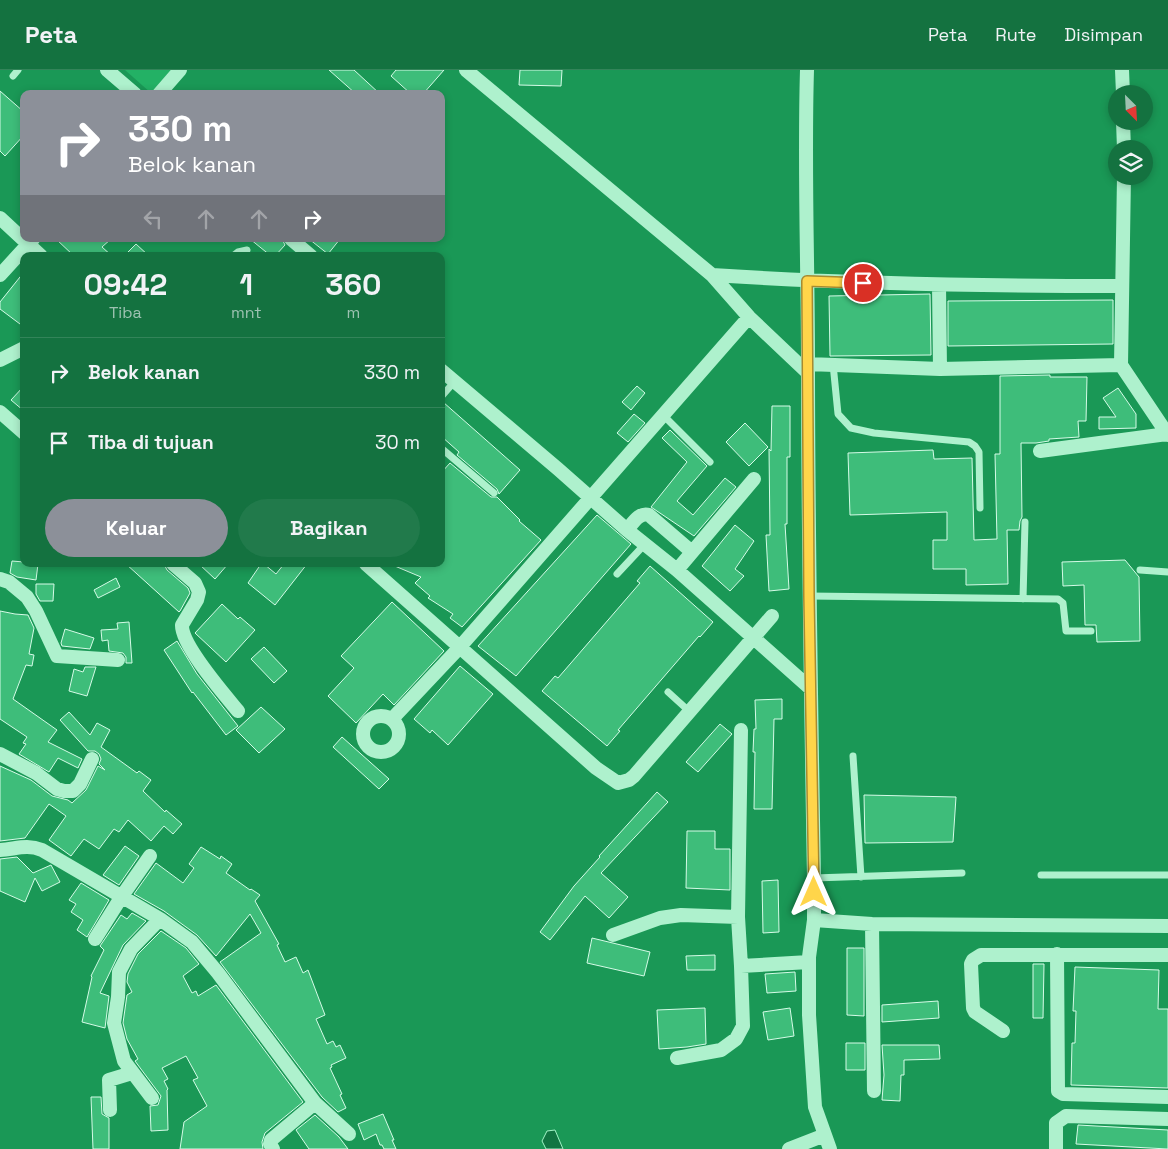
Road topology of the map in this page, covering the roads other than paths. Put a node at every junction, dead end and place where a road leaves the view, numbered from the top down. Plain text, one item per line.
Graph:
1 (108, 70) edge
2 (180, 70) edge
3 (466, 70) edge
4 (807, 70) edge
5 (1122, 70) edge
6 (1123, 85) edge
7 (130, 90) edge
8 (162, 90) edge
9 (1124, 185) edge
10 (0, 218) edge
11 (20, 233) edge
12 (29, 242) edge
13 (295, 242) edge
14 (247, 250) dead end
15 (20, 252) edge
16 (20, 252) edge
17 (240, 252) edge
18 (306, 252) edge
19 (0, 275) edge
20 (712, 275) junction
21 (807, 281) junction
22 (939, 285) junction
23 (1122, 286) junction
24 (749, 317) junction
25 (20, 350) edge
26 (0, 360) edge
27 (833, 364) junction
28 (1121, 366) junction
29 (808, 368) junction
30 (940, 369) junction
31 (445, 373) edge
32 (455, 380) junction
33 (445, 392) edge
34 (0, 412) edge
35 (663, 415) junction
36 (20, 430) edge
37 (1167, 434) edge
38 (445, 451) edge
39 (1040, 451) dead end
40 (710, 462) dead end
41 (754, 479) dead end
42 (494, 493) dead end
43 (591, 499) junction
44 (980, 508) dead end
45 (1025, 522) dead end
46 (627, 530) junction
47 (645, 544) junction
48 (692, 552) junction
49 (176, 567) edge
50 (369, 567) edge
51 (676, 570) junction
52 (1140, 570) dead end
53 (1168, 572) edge
54 (617, 574) dead end
55 (0, 579) edge
56 (809, 596) junction
57 (1023, 599) junction
58 (772, 616) dead end
59 (1090, 631) dead end
60 (754, 637) junction
61 (459, 648) junction
62 (118, 660) dead end
63 (811, 689) junction
64 (668, 692) dead end
65 (238, 711) dead end
66 (690, 712) junction
67 (392, 719) dead end
68 (741, 730) dead end
69 (0, 754) edge
70 (853, 756) dead end
71 (92, 759) dead end
72 (0, 850) edge
73 (150, 856) dead end
74 (962, 873) dead end
75 (1042, 875) dead end
76 (1168, 875) edge
77 (861, 877) junction
78 (814, 878) junction
79 (122, 896) junction
80 (738, 917) junction
81 (160, 919) junction
82 (814, 920) junction
83 (872, 924) junction
84 (1168, 926) edge
85 (613, 935) dead end
86 (96, 939) dead end
87 (1057, 954) junction
88 (1168, 955) edge
89 (808, 962) junction
90 (741, 966) junction
91 (1003, 1031) dead end
92 (678, 1058) dead end
93 (132, 1073) junction
94 (874, 1092) dead end
95 (1168, 1097) edge
96 (152, 1098) dead end
97 (314, 1104) junction
98 (110, 1110) dead end
99 (1168, 1119) edge
100 (349, 1134) dead end
101 (825, 1135) junction
102 (273, 1149) edge
103 (790, 1149) edge
104 (830, 1149) edge
105 (1056, 1149) edge

1 - 7 street
2 - 8 street
3 - 20 street
4 - 21 street
5 - 6 street
9 - 23 street
10 - 11 street
12 - 15 street
13 - 18 street
14 - 17 lane
16 - 19 street
20 - 21 street
20 - 24 street
21 - 22 street
21 - 29 street
22 - 23 street
22 - 30 street
23 - 28 street
24 - 29 street
24 - 35 street
25 - 26 street
27 - 29 street
27 - 30 street
27 - 44 lane
28 - 30 street
28 - 37 street
29 - 56 street
31 - 32 street
32 - 33 lane
32 - 43 street
34 - 36 street
35 - 40 lane
35 - 43 street
37 - 39 street
38 - 42 lane
41 - 48 street
43 - 46 street
43 - 61 street
45 - 57 lane
46 - 47 street
46 - 48 street
47 - 51 street
47 - 54 lane
48 - 51 street
49 - 65 street
50 - 61 street
51 - 60 street
52 - 53 lane
55 - 62 street
56 - 57 lane
56 - 63 street
57 - 59 lane
58 - 60 street
60 - 63 street
60 - 66 street
61 - 66 street
61 - 67 street
63 - 78 street
64 - 66 lane
68 - 80 street
69 - 71 street
70 - 77 lane
72 - 79 street
73 - 79 street
74 - 77 lane
75 - 76 lane
77 - 78 lane
78 - 82 street
79 - 81 street
79 - 86 street
80 - 85 street
80 - 90 street
81 - 93 street
81 - 97 street
82 - 83 street
82 - 89 street
83 - 84 street
83 - 94 street
87 - 88 street
87 - 91 street
87 - 95 street
89 - 90 street
89 - 101 street
90 - 92 street
93 - 96 street
93 - 98 street
97 - 100 street
97 - 102 street
99 - 105 street
101 - 103 street
101 - 104 street

